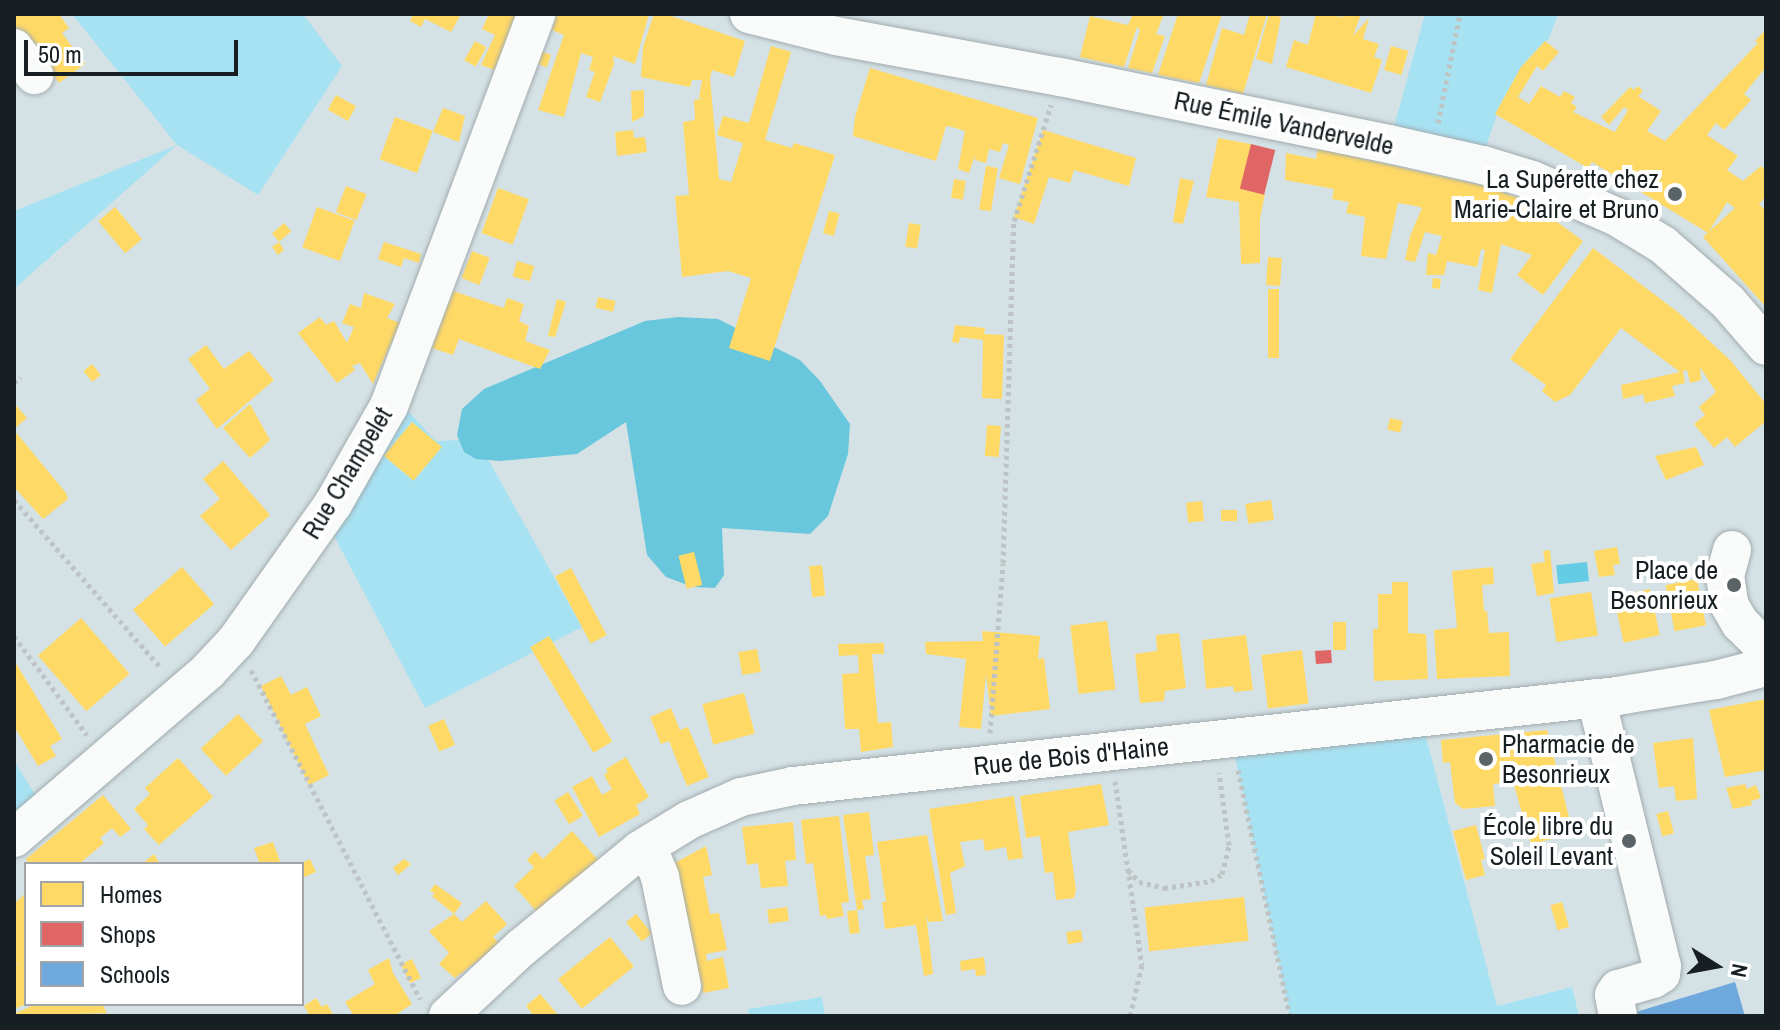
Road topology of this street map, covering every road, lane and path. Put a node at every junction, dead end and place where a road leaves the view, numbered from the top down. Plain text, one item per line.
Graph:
1 (536, 14) edge
2 (749, 14) edge
3 (1460, 14) edge
4 (1060, 77) junction
5 (1430, 153) junction
6 (1766, 346) edge
7 (21, 377) dead end
8 (14, 383) edge
9 (14, 500) edge
10 (1732, 550) dead end
11 (14, 636) edge
12 (236, 641) junction
13 (1766, 649) edge
14 (1766, 667) edge
15 (183, 693) junction
16 (1596, 698) junction
17 (1223, 739) junction
18 (1112, 752) junction
19 (106, 758) junction
20 (988, 766) junction
21 (14, 838) edge
22 (647, 846) junction
23 (1128, 870) junction
24 (682, 986) dead end
25 (437, 1013) edge
26 (1130, 1016) edge
27 (1290, 1016) edge
28 (1618, 1016) edge

1 - 12 street, Rue Champelet
2 - 4 street, Rue Émile Vandervelde
3 - 5 path
4 - 5 street, Rue Émile Vandervelde
4 - 20 path
5 - 6 street, Rue Émile Vandervelde
7 - 8 path
9 - 15 path
10 - 13 street
11 - 19 path
12 - 15 street, Rue Champelet
12 - 25 path
14 - 16 street, Rue de Bois d'Haine
15 - 19 street, Rue Champelet
16 - 17 street, Rue de Bois d'Haine
16 - 28 street
17 - 18 street, Rue de Bois d'Haine
17 - 23 path
17 - 27 path
18 - 20 street, Rue de Bois d'Haine
18 - 23 path
19 - 21 street, Rue Champelet
20 - 22 street, Rue de Bois d'Haine
22 - 24 street
22 - 25 street, Rue de Bois d'Haine
23 - 26 path

